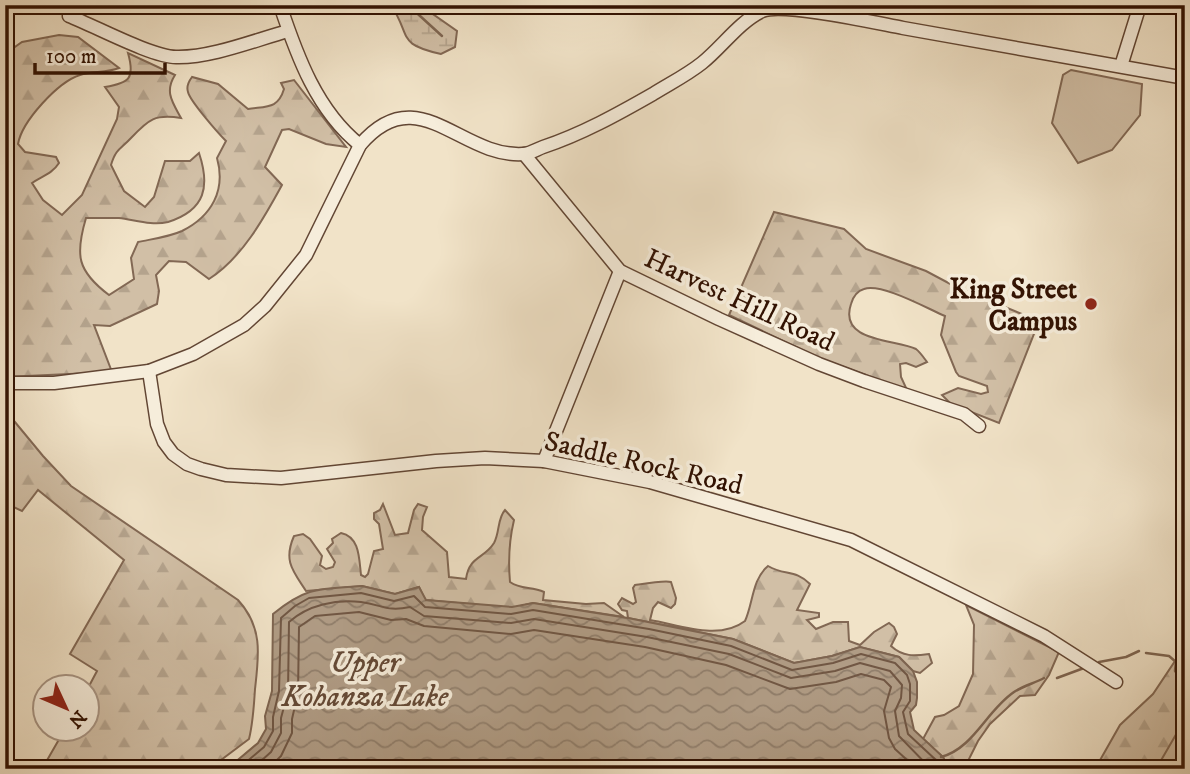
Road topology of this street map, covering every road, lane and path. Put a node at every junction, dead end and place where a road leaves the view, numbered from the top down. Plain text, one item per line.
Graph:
1 (279, 5) edge
2 (752, 5) edge
3 (1140, 5) edge
4 (766, 8) edge
5 (69, 16) dead end
6 (288, 31) junction
7 (1121, 66) junction
8 (1185, 78) edge
9 (360, 145) junction
10 (524, 154) junction
11 (620, 271) junction
12 (149, 372) junction
13 (5, 383) edge
14 (979, 426) dead end
15 (544, 461) junction
16 (1116, 682) dead end

1 - 6 street
2 - 4 street
3 - 7 street
4 - 7 street
4 - 10 street
5 - 6 street
6 - 9 street
7 - 8 street
9 - 10 street
9 - 12 street
10 - 11 street, Harvest Hill Road
11 - 14 street, Harvest Hill Road
11 - 15 street
12 - 13 street
12 - 15 street, Saddle Rock Road
15 - 16 street, Saddle Rock Road

